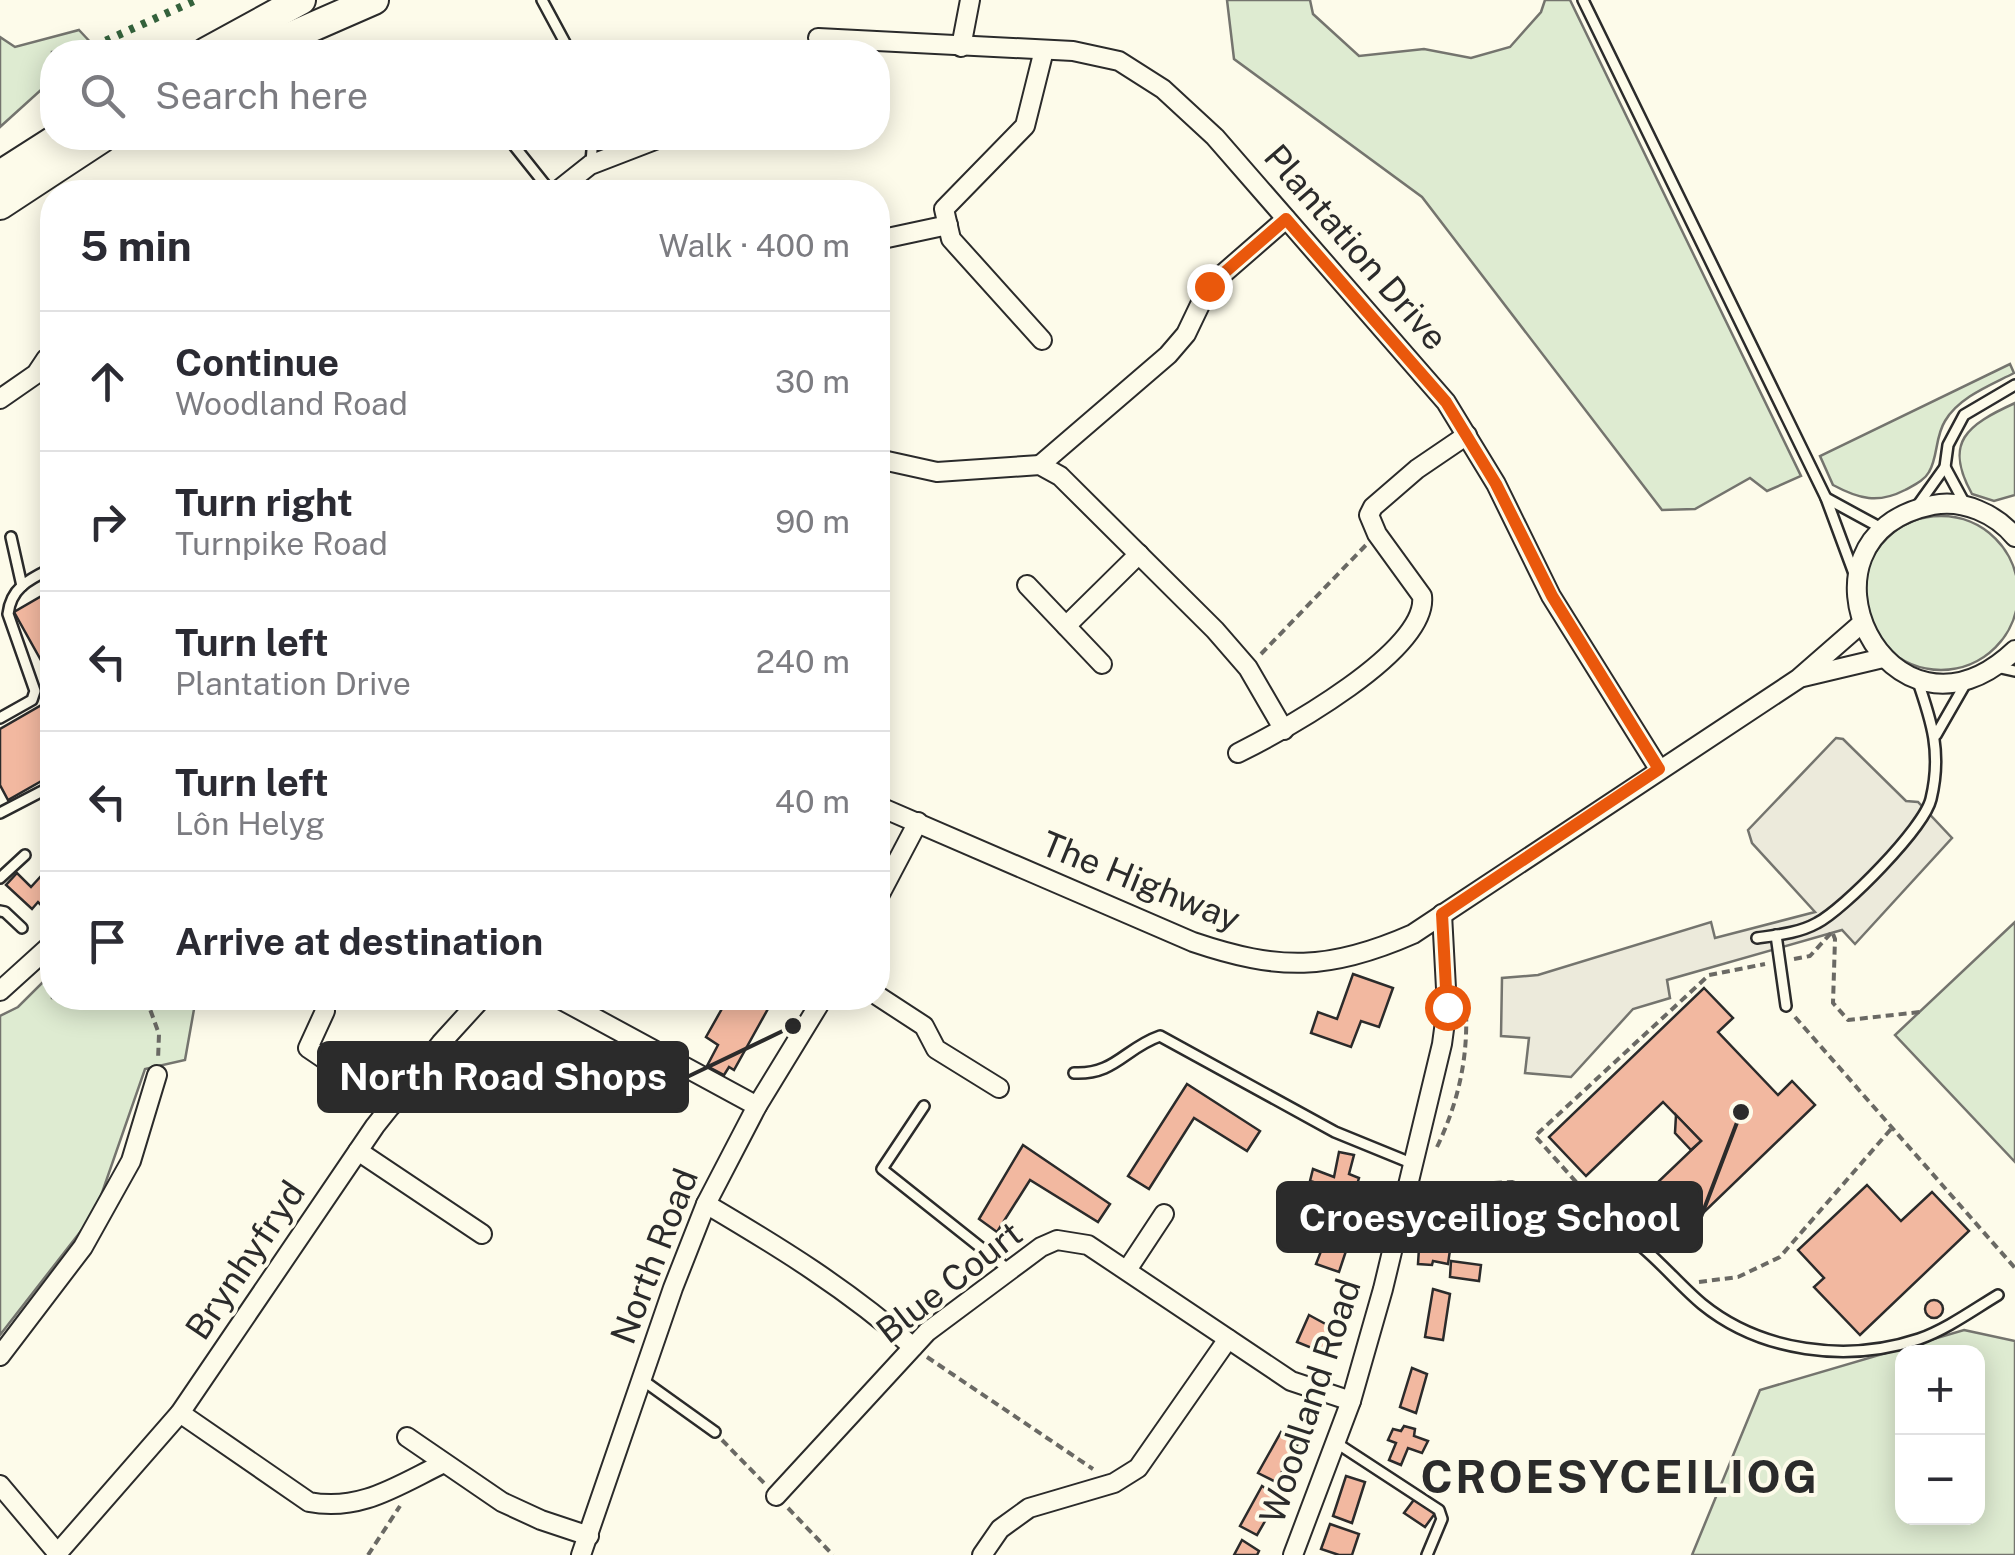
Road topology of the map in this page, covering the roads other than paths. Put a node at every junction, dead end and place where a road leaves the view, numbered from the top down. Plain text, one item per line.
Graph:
1 (301, 0) edge
2 (374, 0) edge
3 (542, 0) edge
4 (970, 0) edge
5 (1583, 0) edge
6 (818, 38) dead end
7 (228, 40) edge
8 (282, 40) edge
9 (564, 40) edge
10 (850, 40) edge
11 (890, 43) edge
12 (961, 47) junction
13 (1044, 50) junction
14 (40, 149) edge
15 (84, 150) edge
16 (518, 150) edge
17 (592, 150) edge
18 (629, 150) edge
19 (590, 165) junction
20 (0, 175) edge
21 (543, 180) edge
22 (569, 180) edge
23 (0, 205) edge
24 (1286, 219) junction
25 (948, 225) junction
26 (890, 237) edge
27 (1042, 340) dead end
28 (40, 368) edge
29 (2015, 385) edge
30 (0, 399) edge
31 (1467, 436) junction
32 (890, 462) edge
33 (1040, 465) junction
34 (1945, 466) junction
35 (1826, 498) junction
36 (1965, 506) junction
37 (1916, 508) junction
38 (2015, 509) edge
39 (1991, 516) junction
40 (1883, 529) junction
41 (2015, 537) edge
42 (11, 538) dead end
43 (1139, 554) junction
44 (40, 575) edge
45 (1856, 582) junction
46 (1026, 585) dead end
47 (22, 586) junction
48 (1862, 624) junction
49 (1066, 626) junction
50 (2015, 650) edge
51 (1883, 658) junction
52 (1102, 664) dead end
53 (2006, 669) edge
54 (1798, 678) junction
55 (1917, 678) junction
56 (1967, 681) junction
57 (0, 718) edge
58 (1284, 730) junction
59 (1936, 735) junction
60 (1238, 753) dead end
61 (1659, 769) junction
62 (40, 792) edge
63 (890, 811) edge
64 (0, 813) edge
65 (918, 822) junction
66 (25, 855) dead end
67 (890, 875) edge
68 (0, 878) edge
69 (0, 912) edge
70 (1442, 914) junction
71 (22, 928) dead end
72 (1776, 935) junction
73 (1758, 938) dead end
74 (40, 955) edge
75 (0, 992) edge
76 (890, 1004) edge
77 (1786, 1006) road end
78 (472, 1010) edge
79 (582, 1010) edge
80 (598, 1010) edge
81 (816, 1010) edge
82 (325, 1011) dead end
83 (594, 1016) junction
84 (1074, 1073) dead end
85 (157, 1074) road end
86 (999, 1088) dead end
87 (392, 1105) junction
88 (757, 1106) junction
89 (924, 1106) dead end
90 (358, 1151) junction
91 (1411, 1162) junction
92 (1405, 1190) junction
93 (706, 1204) junction
94 (1164, 1214) dead end
95 (482, 1234) dead end
96 (1009, 1270) junction
97 (1127, 1270) junction
98 (1998, 1295) dead end
99 (1228, 1340) junction
100 (912, 1347) junction
101 (0, 1356) edge
102 (641, 1379) junction
103 (1351, 1401) junction
104 (180, 1412) junction
105 (714, 1432) dead end
106 (406, 1437) dead end
107 (1335, 1442) junction
108 (444, 1463) junction
109 (0, 1484) edge
110 (776, 1496) dead end
111 (590, 1536) junction
112 (58, 1555) edge
113 (581, 1555) edge
114 (982, 1555) edge
115 (1293, 1555) edge
116 (1428, 1555) edge

1 - 7 highway
2 - 8 highway
3 - 9 lane
4 - 12 street
5 - 35 lane
6 - 10 street, Plantation Drive
11 - 12 street, Plantation Drive
12 - 13 street, Plantation Drive
13 - 24 street, Plantation Drive
13 - 25 street
14 - 20 highway
15 - 23 highway
16 - 21 lane
17 - 19 lane
18 - 19 street
19 - 22 street
24 - 31 street, Plantation Drive
24 - 33 street
25 - 26 street
25 - 27 street
28 - 30 street
29 - 34 lane
31 - 58 street
31 - 61 street, Plantation Drive
32 - 33 street
33 - 43 street
34 - 36 lane
34 - 37 lane
35 - 40 lane
35 - 45 lane
36 - 37 street
36 - 39 street
37 - 40 street
38 - 39 street
39 - 41 street
40 - 45 street
42 - 47 lane
43 - 49 street
43 - 58 street
44 - 47 lane
45 - 48 street
46 - 49 street
47 - 57 lane
48 - 51 street
48 - 54 street
49 - 52 street
50 - 53 street
51 - 54 street
51 - 55 street
53 - 56 street
54 - 61 street, The Highway
55 - 56 street
55 - 59 lane
56 - 59 lane
58 - 60 street
59 - 72 lane
61 - 70 street, The Highway
62 - 64 lane
63 - 65 street, The Highway
65 - 67 street
65 - 70 street, The Highway
66 - 68 lane
69 - 71 lane
70 - 91 street, Woodland Road
72 - 73 lane
72 - 77 lane
74 - 75 street
76 - 86 street
78 - 87 street, Brynhyfryd
79 - 83 street
80 - 83 street
81 - 88 street, North Road
82 - 87 street
83 - 88 street
84 - 91 lane
85 - 101 street
87 - 90 street, Brynhyfryd
88 - 93 street, North Road
89 - 96 lane
90 - 95 street
90 - 104 street, Brynhyfryd
91 - 92 street, Woodland Road
92 - 98 lane
92 - 103 street, Woodland Road
93 - 100 street
93 - 102 street, North Road
94 - 97 street
96 - 97 street, Blue Court
96 - 100 street, Blue Court
97 - 99 street, Blue Court
99 - 103 street, Blue Court
99 - 114 street
100 - 110 street, Blue Court
102 - 105 lane
102 - 111 street, North Road
103 - 107 street, Woodland Road
104 - 108 street
104 - 112 street, Brynhyfryd
106 - 108 street
107 - 115 street, Woodland Road
107 - 116 lane
108 - 111 street
109 - 112 street
111 - 113 street, North Road

